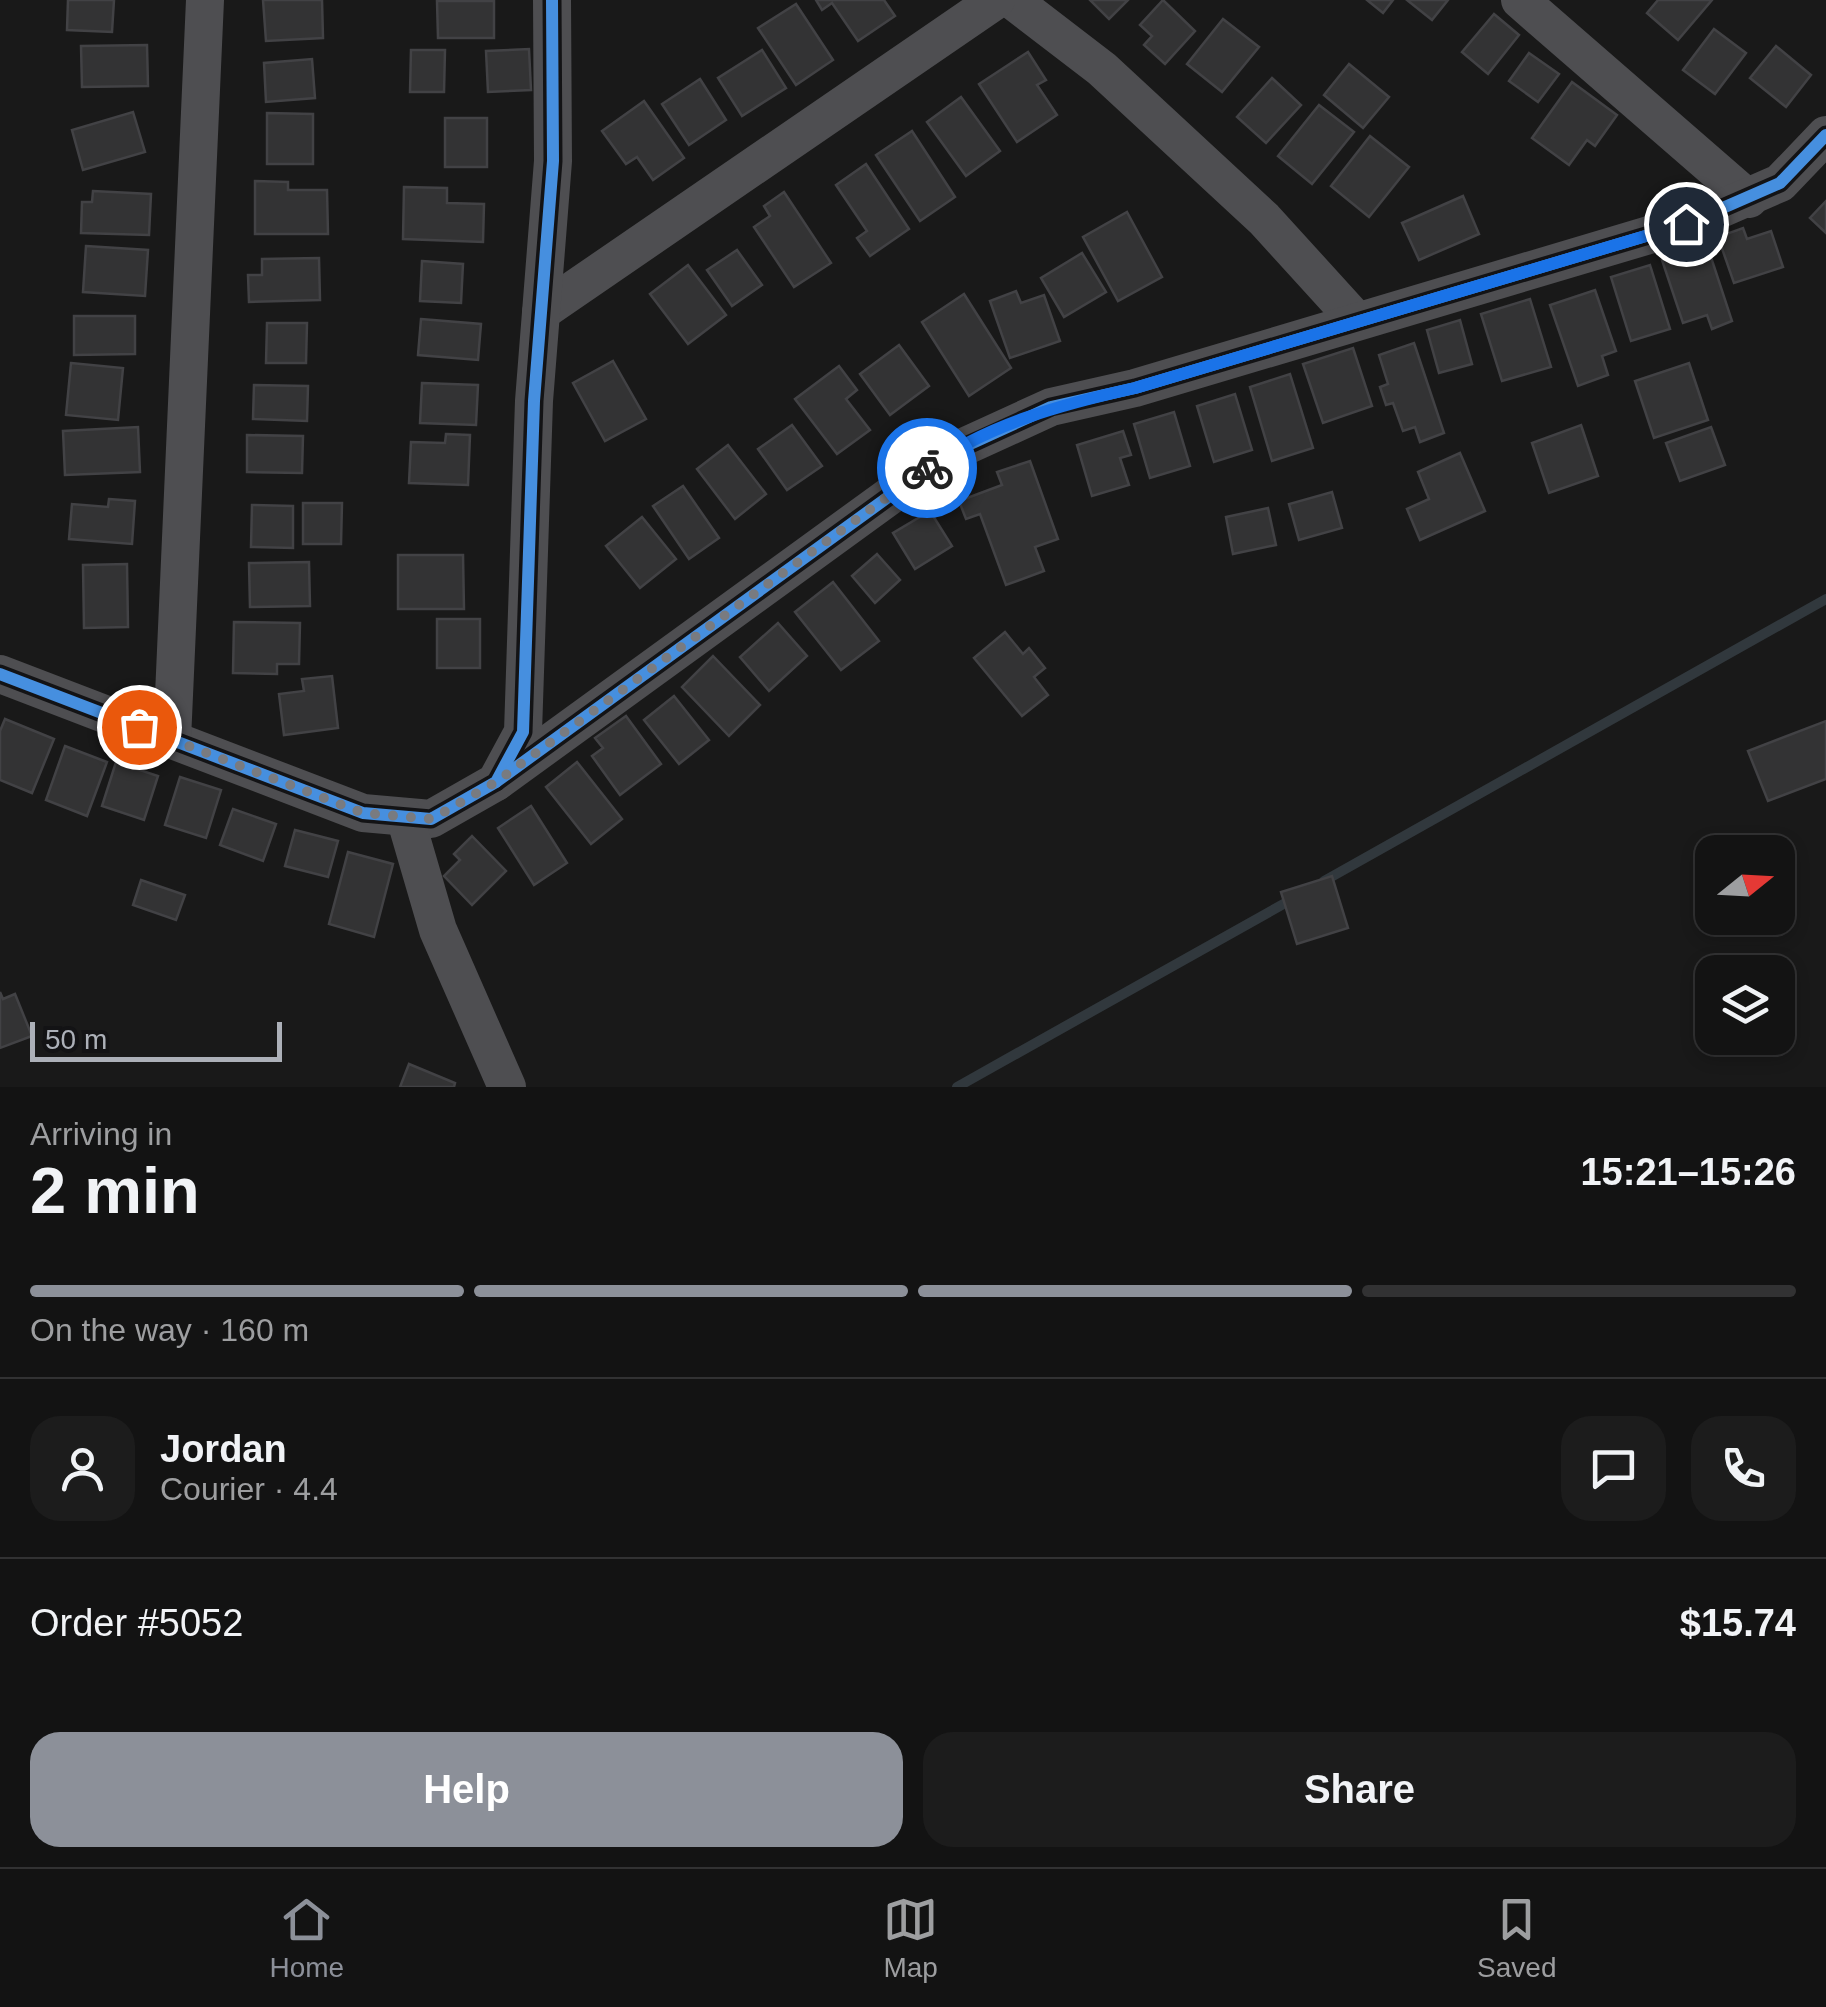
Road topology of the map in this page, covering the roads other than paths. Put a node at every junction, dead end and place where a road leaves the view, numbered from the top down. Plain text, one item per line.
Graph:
1 (205, 0) edge
2 (552, 0) edge
3 (996, 0) edge
4 (1012, 0) edge
5 (1520, 0) edge
6 (1826, 135) edge
7 (1750, 198) junction
8 (541, 312) junction
9 (1355, 319) junction
10 (0, 674) edge
11 (172, 740) junction
12 (496, 782) junction
13 (406, 817) junction
14 (507, 1087) edge

1 - 11 street
2 - 8 street
3 - 8 street
4 - 9 street
5 - 7 street
6 - 7 street
7 - 9 street
8 - 12 street
9 - 12 street
10 - 11 street
11 - 13 street
12 - 13 street
13 - 14 street

